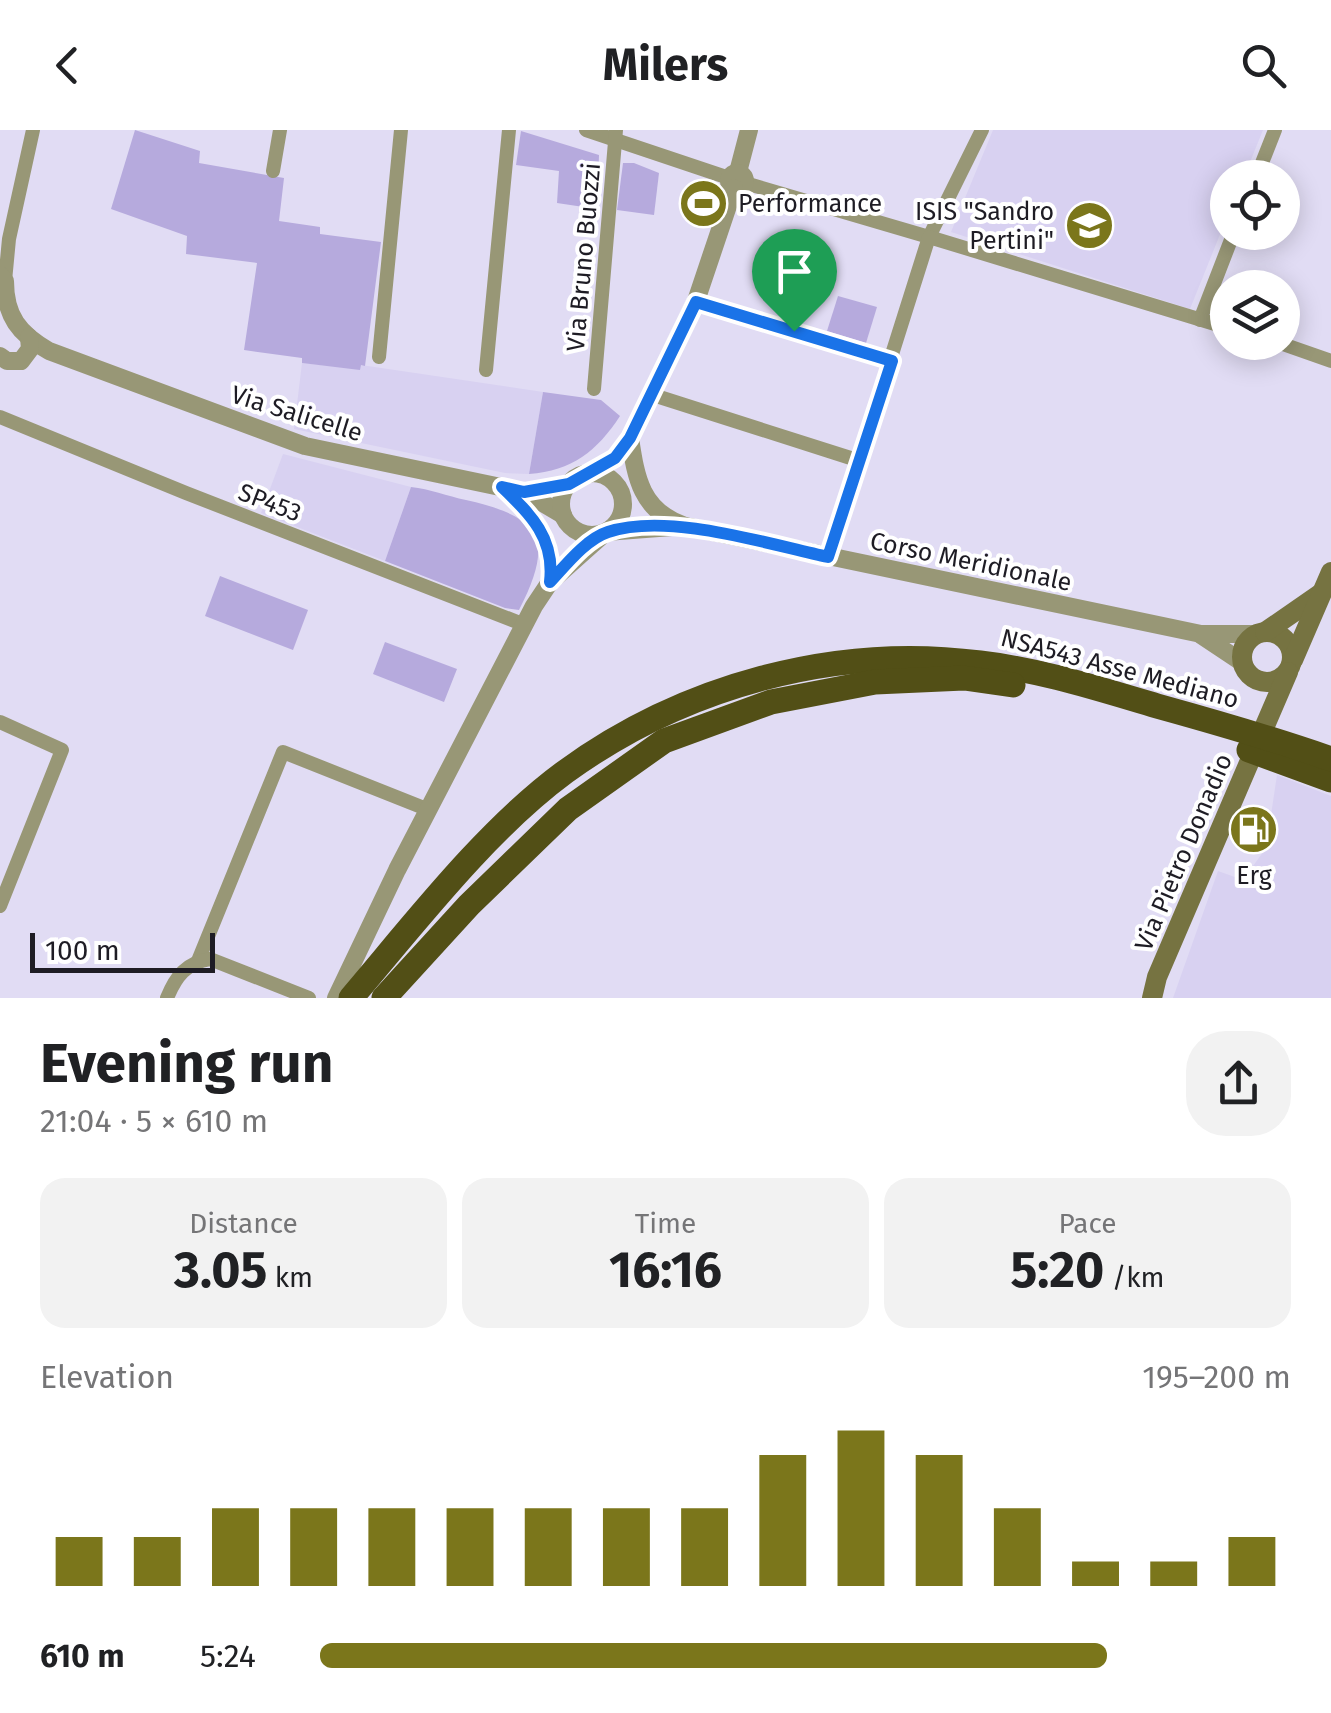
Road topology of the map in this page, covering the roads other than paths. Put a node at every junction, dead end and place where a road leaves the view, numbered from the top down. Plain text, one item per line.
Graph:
1 (33, 130) edge
2 (280, 130) edge
3 (401, 130) edge
4 (509, 130) edge
5 (586, 130) edge
6 (750, 130) edge
7 (982, 130) edge
8 (1275, 130) edge
9 (616, 134) edge
10 (1263, 160) edge
11 (273, 171) dead end
12 (736, 180) junction
13 (929, 237) junction
14 (9, 239) junction
15 (1227, 250) edge
16 (0, 256) edge
17 (3, 278) edge
18 (696, 302) junction
19 (1200, 320) junction
20 (1210, 323) edge
21 (29, 337) junction
22 (1331, 349) edge
23 (1302, 350) joint
24 (62, 357) junction
25 (379, 358) dead end
26 (892, 361) junction
27 (10, 362) edge
28 (1331, 362) edge
29 (486, 370) dead end
30 (594, 389) dead end
31 (650, 394) junction
32 (0, 417) edge
33 (630, 438) junction
34 (860, 461) junction
35 (589, 474) junction
36 (569, 484) junction
37 (502, 487) junction
38 (524, 492) junction
39 (622, 501) junction
40 (562, 515) junction
41 (678, 527) junction
42 (606, 532) junction
43 (828, 557) junction
44 (1331, 572) edge
45 (550, 582) junction
46 (1322, 593) junction
47 (525, 624) junction
48 (1261, 633) junction
49 (1201, 634) junction
50 (1290, 666) junction
51 (1245, 668) junction
52 (0, 722) edge
53 (1265, 727) junction
54 (1331, 759) edge
55 (1331, 780) edge
56 (429, 810) junction
57 (0, 906) edge
58 (198, 961) junction
59 (167, 998) edge
60 (309, 998) edge
61 (336, 998) edge
62 (351, 998) edge
63 (384, 998) edge
64 (1152, 998) edge

1 - 14 street
2 - 11 street
3 - 25 street
4 - 29 street
5 - 9 street
6 - 12 street
7 - 13 street
8 - 10 street
9 - 12 street
9 - 30 street, Via Bruno Buozzi
12 - 13 street
12 - 18 street
13 - 19 street
13 - 26 street
14 - 16 street
14 - 17 street
15 - 19 street
17 - 21 street
18 - 26 street
18 - 31 street
19 - 20 street
21 - 24 street, Via Salicelle
21 - 27 street, Via Salicelle
22 - 23 street
23 - 28 street
24 - 27 street, Via Salicelle
24 - 37 street, Via Salicelle
26 - 34 street
31 - 33 street
31 - 34 street
32 - 47 street, SP453
33 - 35 street
33 - 41 street
34 - 43 street
35 - 36 street
35 - 39 street
36 - 38 street
36 - 40 street
37 - 38 street, Via Salicelle
37 - 45 street
38 - 40 street
39 - 41 street
39 - 42 street
40 - 42 street
41 - 42 street
41 - 43 street, Corso Meridionale
42 - 45 street
43 - 49 street, Corso Meridionale
44 - 46 main road, Via Pietro Donadio
45 - 47 street
46 - 48 main road
46 - 50 main road, Via Pietro Donadio
47 - 56 street
48 - 49 street
48 - 50 main road
48 - 51 main road
49 - 51 street
50 - 51 main road
50 - 53 main road, Via Pietro Donadio
51 - 53 main road
52 - 57 street
53 - 64 main road, Via Pietro Donadio
54 - 62 highway, NSA543 Asse Mediano
55 - 63 highway, NSA543 Asse Mediano
56 - 58 street
56 - 61 street
58 - 59 street
58 - 60 street

